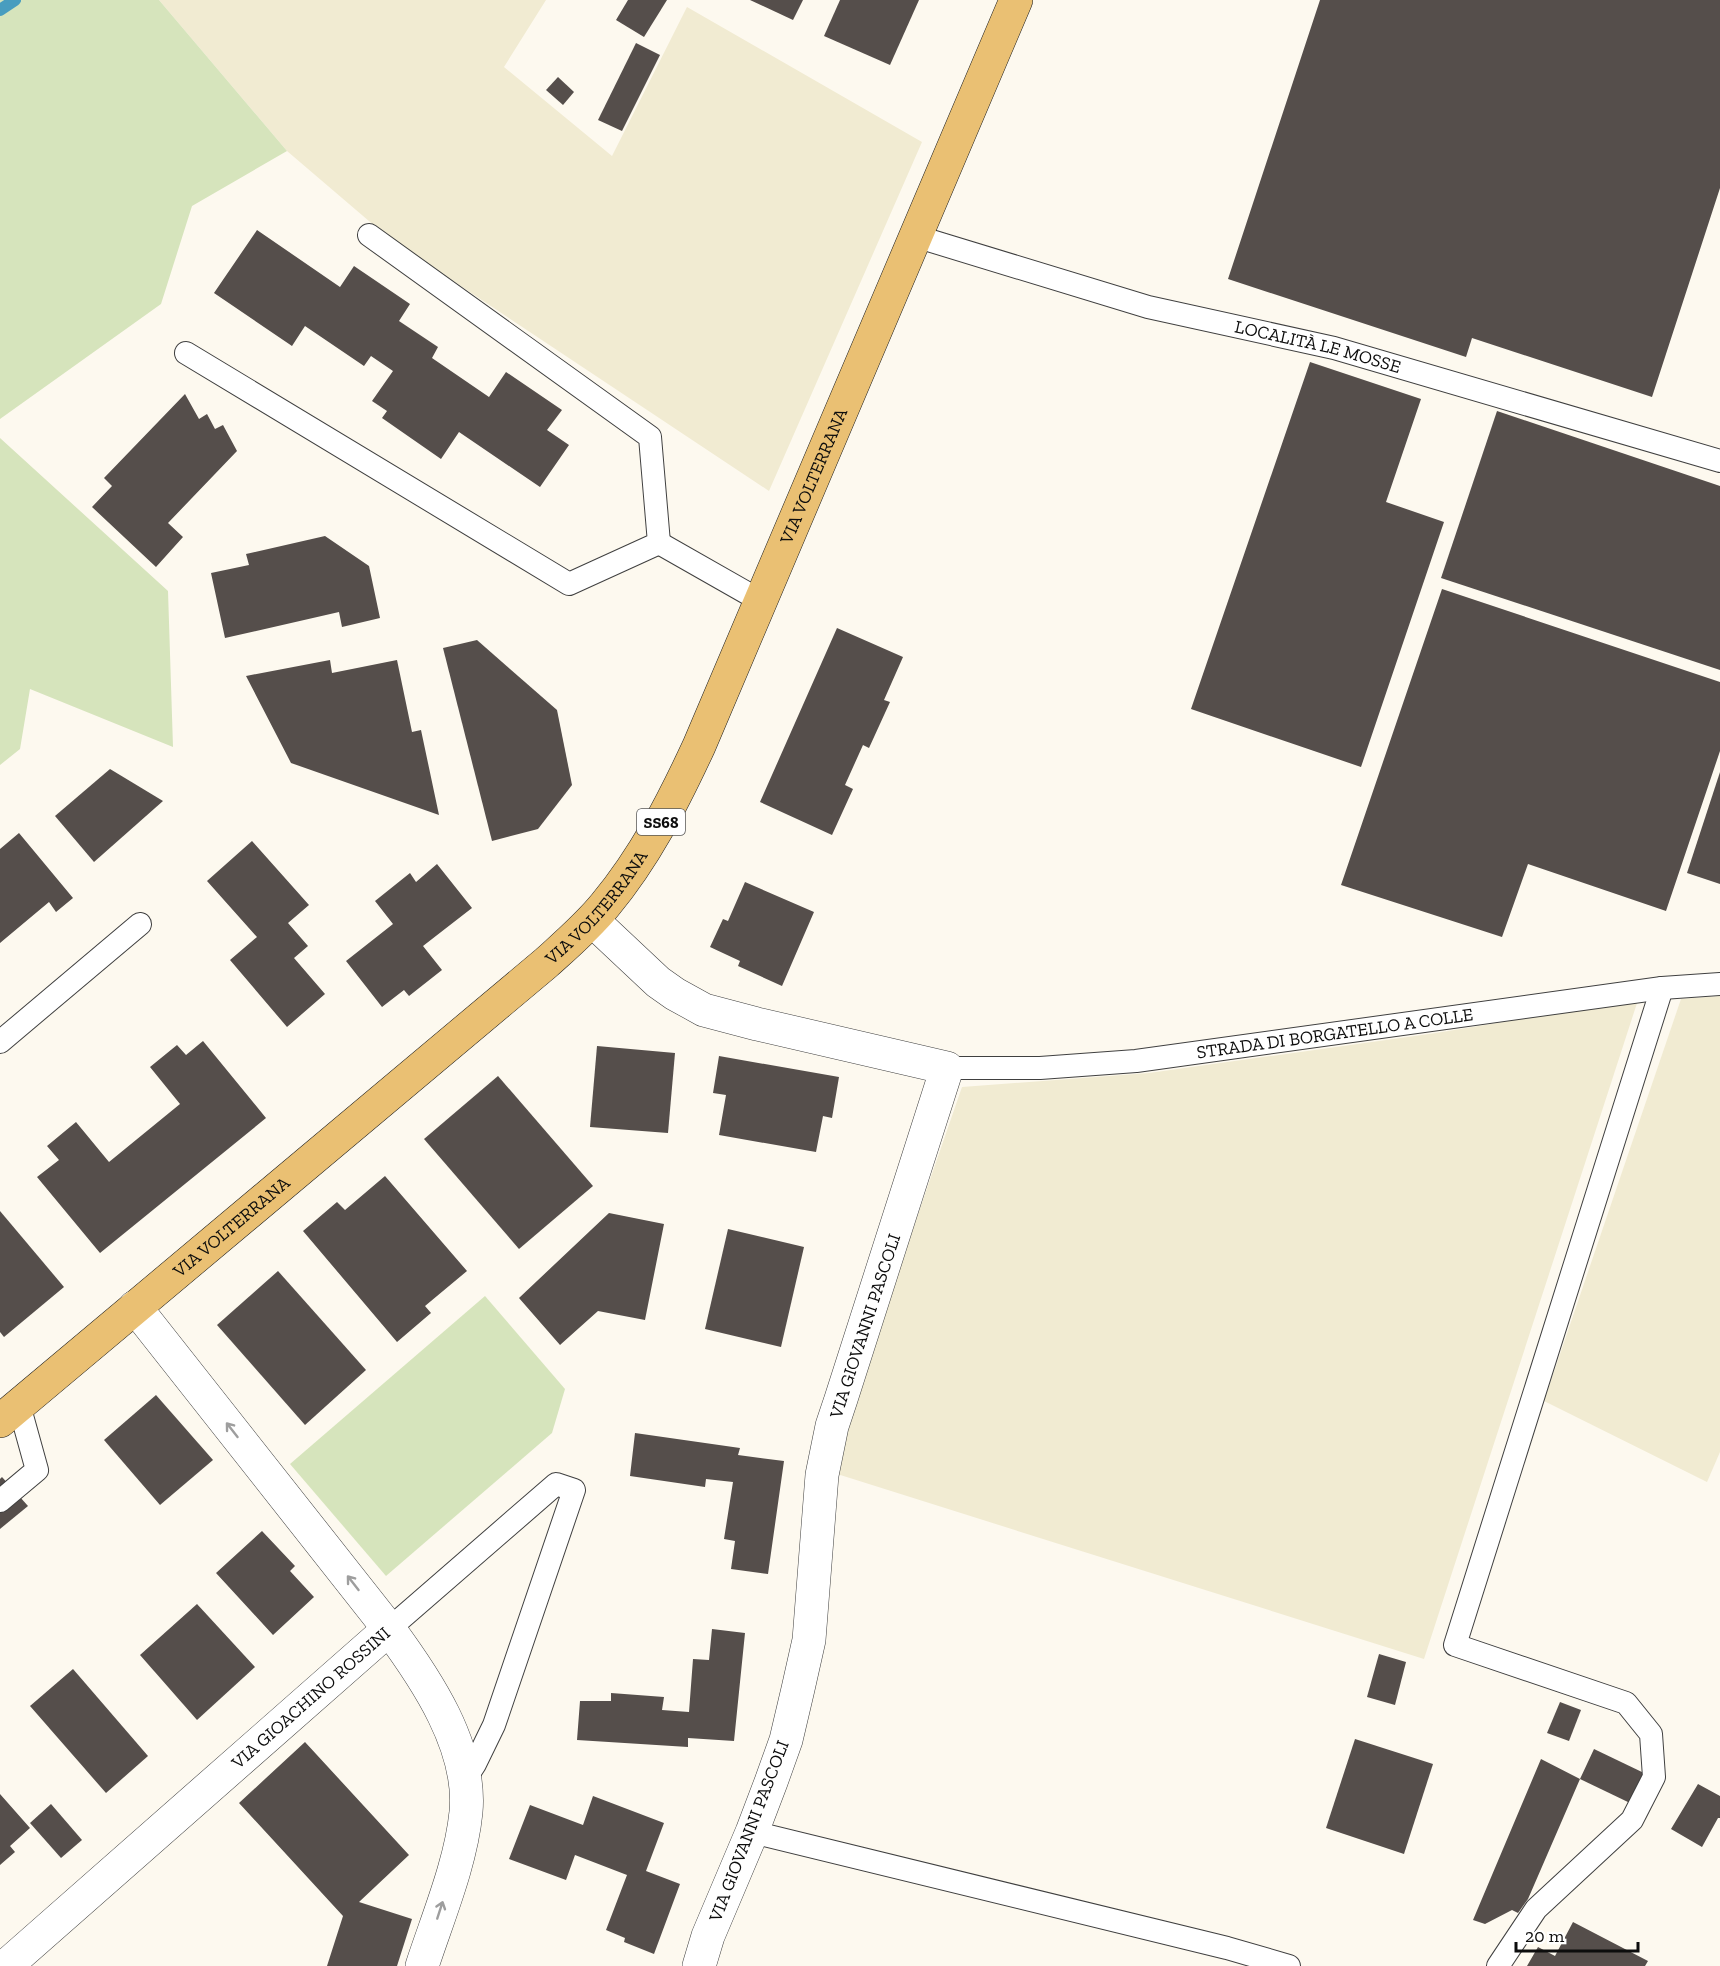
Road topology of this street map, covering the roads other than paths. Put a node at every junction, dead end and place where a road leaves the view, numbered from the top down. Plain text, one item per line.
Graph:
1 (1016, 0) edge
2 (369, 235) dead end
3 (915, 236) junction
4 (186, 353) dead end
5 (1720, 461) edge
6 (659, 543) junction
7 (761, 601) junction
8 (592, 920) junction
9 (140, 924) dead end
10 (1720, 984) edge
11 (1662, 988) junction
12 (0, 1042) edge
13 (948, 1068) junction
14 (135, 1307) junction
15 (10, 1413) edge
16 (0, 1501) edge
17 (389, 1629) junction
18 (464, 1781) junction
19 (752, 1832) junction
20 (6, 1966) edge
21 (422, 1966) edge
22 (699, 1966) edge
23 (1289, 1966) edge
24 (1498, 1966) edge

1 - 3 main road, VIA VOLTERRANA / SS68
2 - 6 lane
3 - 5 lane, LOCALITÀ LE MOSSE
3 - 7 main road, VIA VOLTERRANA / SS68
4 - 6 lane
6 - 7 lane
7 - 8 main road, VIA VOLTERRANA / SS68
8 - 13 street
8 - 14 main road, VIA VOLTERRANA / SS68
9 - 12 lane
10 - 11 lane, STRADA DI BORGATELLO A COLLE
11 - 13 lane, STRADA DI BORGATELLO A COLLE
11 - 24 lane
13 - 19 street, VIA GIOVANNI PASCOLI
14 - 15 main road, VIA VOLTERRANA / SS68
17 -> 14 street, VIA GIOACHINO ROSSINI
15 - 16 lane
17 - 18 street
17 - 18 lane
17 - 20 street, VIA GIOACHINO ROSSINI
21 -> 18 street
19 - 22 street, VIA GIOVANNI PASCOLI
19 - 23 lane

